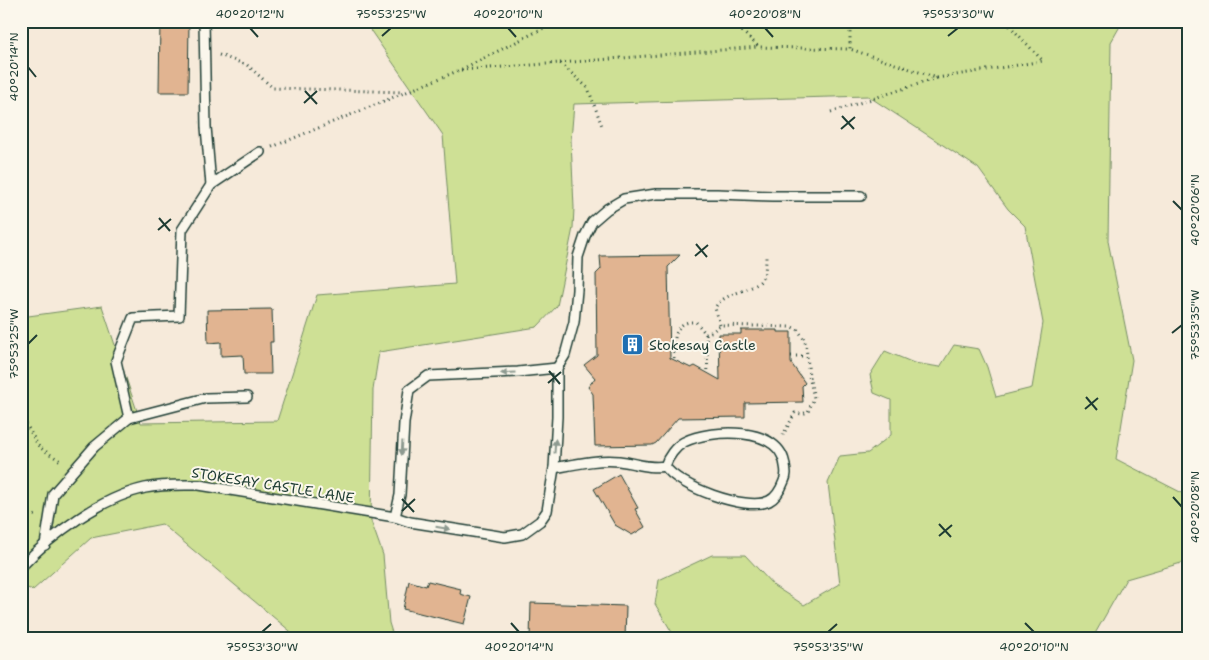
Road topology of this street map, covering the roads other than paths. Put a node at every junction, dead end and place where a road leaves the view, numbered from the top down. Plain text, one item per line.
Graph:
1 (204, 21) edge
2 (260, 152) road end
3 (211, 185) junction
4 (861, 196) dead end
5 (557, 368) junction
6 (247, 397) dead end
7 (129, 418) junction
8 (665, 466) junction
9 (554, 468) junction
10 (395, 518) junction
11 (45, 545) junction
12 (21, 567) edge

1 - 3 lane
2 - 3 lane
3 - 7 lane
4 - 5 lane
9 -> 5 lane, STOKESAY CASTLE LANE
5 -> 10 lane
6 - 7 lane
7 - 11 lane
8 - 8 lane
8 - 9 lane
10 -> 9 lane, STOKESAY CASTLE LANE
10 - 11 lane, STOKESAY CASTLE LANE
11 - 12 lane, STOKESAY CASTLE LANE

